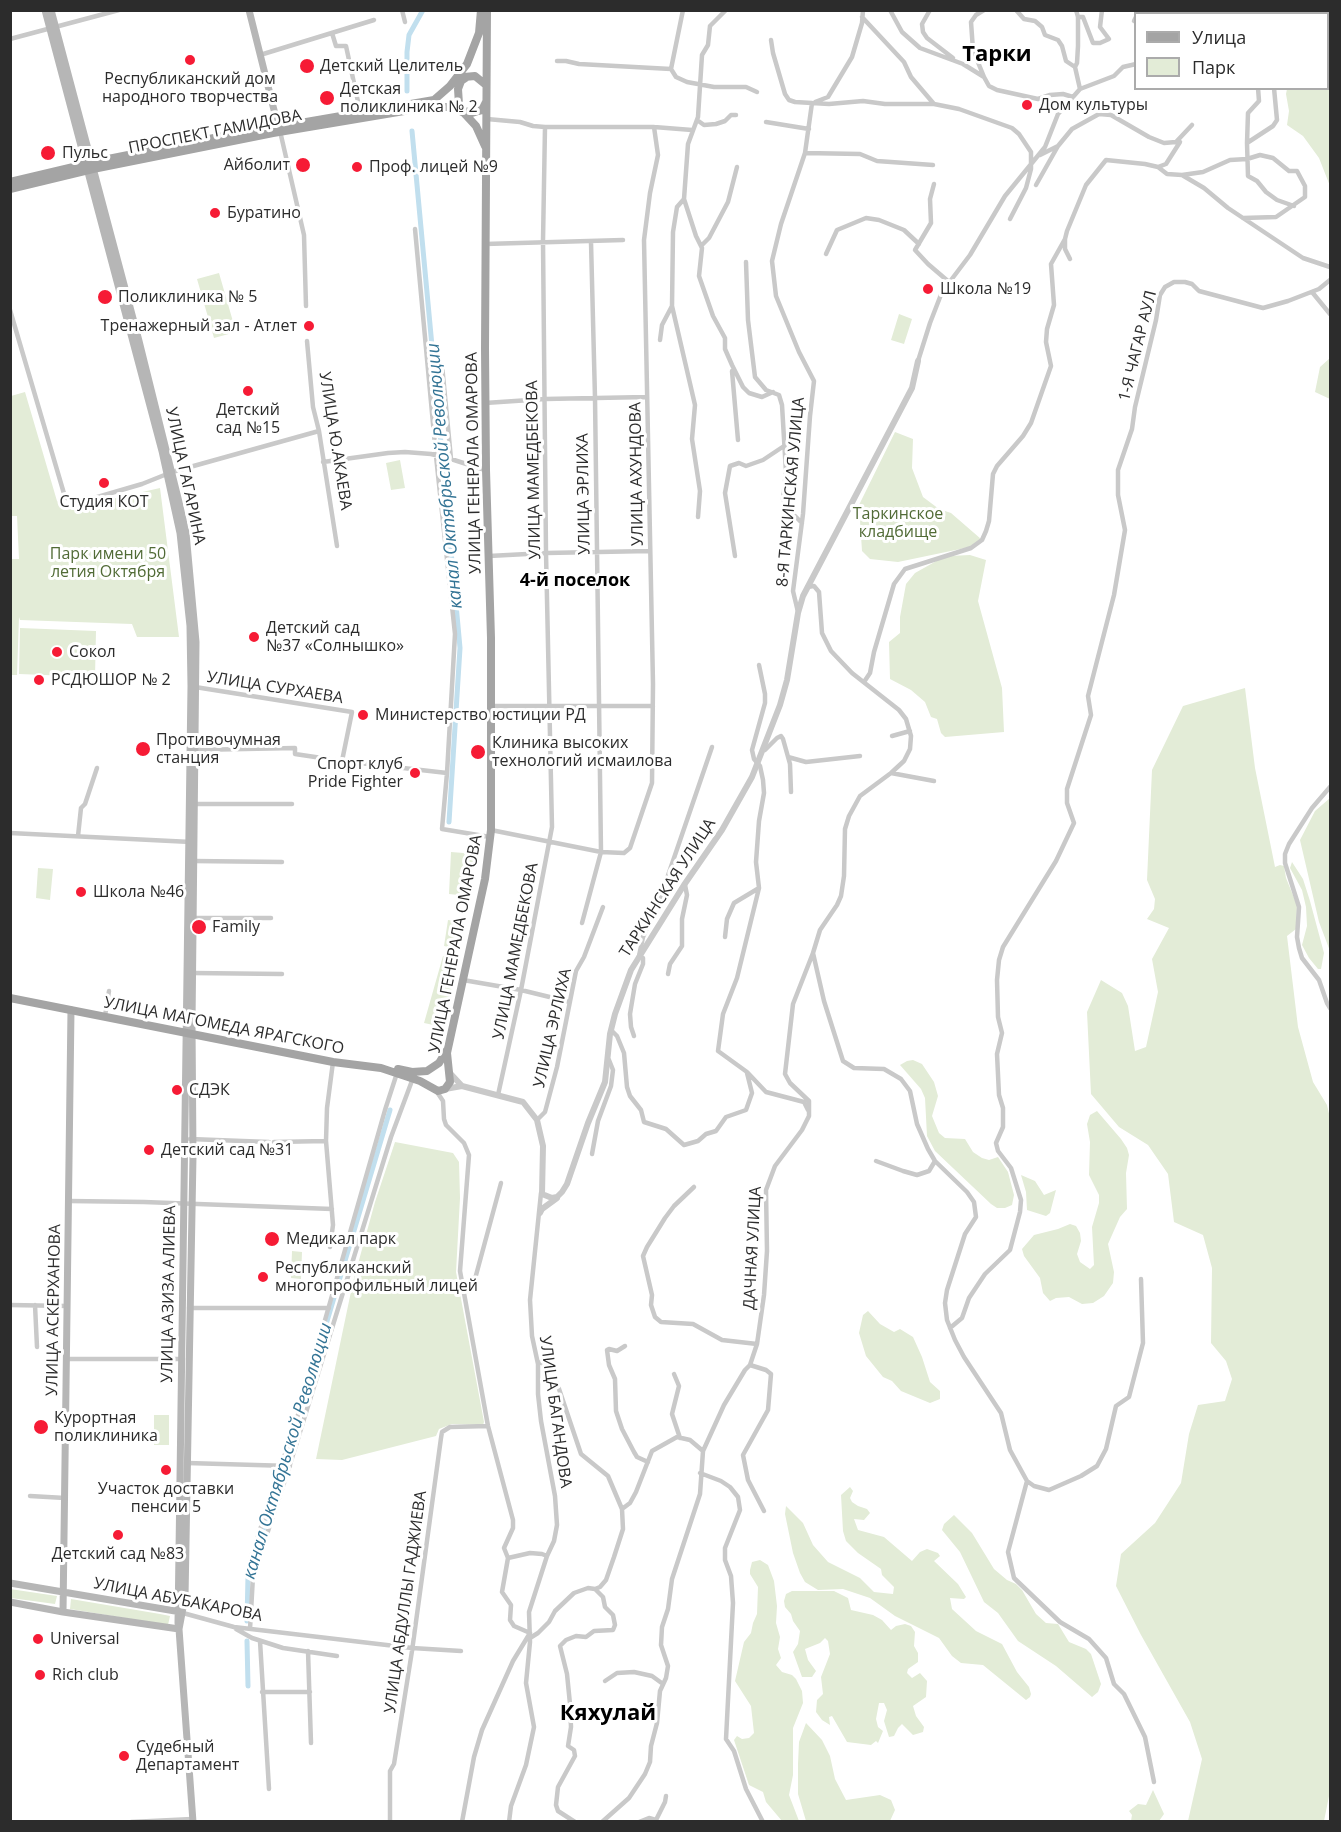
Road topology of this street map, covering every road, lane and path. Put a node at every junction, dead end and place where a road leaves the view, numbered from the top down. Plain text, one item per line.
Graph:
1 (45, 10) edge
2 (51, 10) edge
3 (119, 10) edge
4 (249, 10) edge
5 (402, 10) edge
6 (683, 10) edge
7 (726, 10) edge
8 (862, 10) edge
9 (930, 10) edge
10 (984, 10) edge
11 (1016, 10) edge
12 (1076, 10) edge
13 (1102, 10) edge
14 (892, 12) edge
15 (484, 13) edge
16 (720, 13) edge
17 (862, 17) junction
18 (1078, 17) junction
19 (374, 21) dead end
20 (405, 22) dead end
21 (52, 27) junction
22 (332, 33) junction
23 (10, 39) edge
24 (771, 40) dead end
25 (260, 55) junction
26 (954, 60) junction
27 (557, 61) dead end
28 (1134, 64) edge
29 (1075, 68) junction
30 (671, 69) junction
31 (984, 77) junction
32 (460, 78) junction
33 (486, 85) junction
34 (699, 85) junction
35 (1080, 89) junction
36 (1258, 90) edge
37 (1274, 90) edge
38 (757, 92) dead end
39 (1073, 97) junction
40 (487, 101) junction
41 (812, 103) junction
42 (934, 104) junction
43 (462, 110) junction
44 (360, 111) junction
45 (736, 115) dead end
46 (487, 119) junction
47 (697, 120) junction
48 (766, 122) dead end
49 (545, 127) junction
50 (654, 127) junction
51 (279, 129) junction
52 (809, 129) junction
53 (692, 130) junction
54 (486, 139) junction
55 (1247, 143) junction
56 (1058, 146) junction
57 (805, 153) junction
58 (1036, 157) junction
59 (1247, 159) junction
60 (1030, 163) junction
61 (933, 165) dead end
62 (89, 167) junction
63 (737, 167) dead end
64 (1158, 168) junction
65 (1182, 175) junction
66 (10, 182) edge
67 (933, 184) dead end
68 (1036, 185) dead end
69 (10, 189) edge
70 (684, 199) junction
71 (1294, 206) junction
72 (1243, 218) junction
73 (1010, 219) dead end
74 (415, 229) dead end
75 (1065, 239) junction
76 (623, 240) dead end
77 (543, 241) junction
78 (591, 242) junction
79 (485, 244) junction
80 (919, 244) junction
81 (701, 246) junction
82 (826, 254) dead end
83 (1070, 259) dead end
84 (746, 262) dead end
85 (1330, 267) edge
86 (1330, 279) edge
87 (949, 282) junction
88 (1312, 292) junction
89 (306, 306) dead end
90 (672, 306) junction
91 (10, 310) edge
92 (1330, 314) edge
93 (660, 340) dead end
94 (307, 341) dead end
95 (918, 361) joint
96 (442, 365) dead end
97 (732, 365) junction
98 (773, 392) junction
99 (647, 397) junction
100 (595, 398) junction
101 (545, 399) junction
102 (485, 403) junction
103 (319, 431) junction
104 (738, 440) dead end
105 (784, 446) junction
106 (436, 456) junction
107 (451, 459) junction
108 (323, 462) junction
109 (485, 470) junction
110 (170, 473) junction
111 (698, 517) dead end
112 (802, 523) junction
113 (336, 546) dead end
114 (597, 551) junction
115 (650, 551) junction
116 (546, 552) junction
117 (490, 556) junction
118 (735, 556) dead end
119 (807, 587) junction
120 (798, 613) junction
121 (759, 665) dead end
122 (864, 682) junction
123 (195, 687) junction
124 (491, 706) junction
125 (652, 706) junction
126 (550, 707) junction
127 (598, 707) junction
128 (910, 731) junction
129 (892, 736) dead end
130 (712, 747) dead end
131 (764, 749) junction
132 (194, 750) junction
133 (860, 756) dead end
134 (788, 757) junction
135 (342, 761) junction
136 (97, 768) dead end
137 (447, 773) junction
138 (891, 773) junction
139 (934, 781) dead end
140 (1330, 787) edge
141 (791, 792) dead end
142 (194, 804) junction
143 (292, 804) dead end
144 (10, 833) edge
145 (491, 833) junction
146 (78, 837) junction
147 (550, 840) junction
148 (191, 842) junction
149 (601, 852) junction
150 (193, 861) junction
151 (282, 862) dead end
152 (684, 885) junction
153 (759, 888) junction
154 (603, 907) dead end
155 (192, 918) junction
156 (271, 918) dead end
157 (582, 923) dead end
158 (725, 937) dead end
159 (813, 953) junction
160 (639, 956) junction
161 (190, 973) junction
162 (282, 974) dead end
163 (668, 974) dead end
164 (463, 980) junction
165 (521, 990) junction
166 (109, 991) dead end
167 (10, 998) edge
168 (570, 1002) junction
169 (1330, 1008) edge
170 (71, 1010) junction
171 (105, 1016) junction
172 (611, 1030) junction
173 (189, 1032) junction
174 (634, 1036) dead end
175 (609, 1060) junction
176 (333, 1062) junction
177 (381, 1068) junction
178 (434, 1068) junction
179 (449, 1072) junction
180 (747, 1072) junction
181 (397, 1073) junction
182 (413, 1078) junction
183 (462, 1086) junction
184 (432, 1088) junction
185 (445, 1089) junction
186 (498, 1095) junction
187 (810, 1112) junction
188 (537, 1120) junction
189 (189, 1139) junction
190 (326, 1142) junction
191 (592, 1154) dead end
192 (876, 1161) dead end
193 (935, 1161) junction
194 (501, 1183) dead end
195 (694, 1187) dead end
196 (542, 1192) junction
197 (557, 1197) junction
198 (69, 1201) junction
199 (188, 1203) junction
200 (332, 1209) junction
201 (540, 1213) junction
202 (330, 1247) dead end
203 (1141, 1279) dead end
204 (463, 1292) junction
205 (10, 1305) edge
206 (35, 1305) junction
207 (67, 1306) junction
208 (189, 1308) junction
209 (329, 1308) junction
210 (326, 1316) junction
211 (335, 1319) junction
212 (950, 1328) junction
213 (757, 1344) junction
214 (625, 1346) dead end
215 (37, 1347) dead end
216 (67, 1359) junction
217 (186, 1359) junction
218 (538, 1364) junction
219 (750, 1365) junction
220 (674, 1374) dead end
221 (489, 1426) junction
222 (680, 1438) junction
223 (703, 1451) junction
224 (648, 1462) junction
225 (187, 1463) junction
226 (282, 1464) junction
227 (290, 1466) junction
228 (700, 1473) junction
229 (1027, 1481) junction
230 (30, 1496) dead end
231 (65, 1498) junction
232 (622, 1509) junction
233 (764, 1511) dead end
234 (547, 1556) junction
235 (251, 1557) dead end
236 (508, 1558) junction
237 (10, 1583) edge
238 (595, 1589) junction
239 (64, 1592) junction
240 (10, 1602) edge
241 (63, 1612) junction
242 (180, 1612) junction
243 (234, 1627) junction
244 (179, 1629) junction
245 (250, 1629) junction
246 (530, 1635) junction
247 (260, 1641) junction
248 (412, 1648) junction
249 (308, 1651) junction
250 (461, 1652) dead end
251 (337, 1656) dead end
252 (605, 1681) dead end
253 (663, 1684) junction
254 (262, 1692) junction
255 (310, 1692) junction
256 (311, 1743) dead end
257 (1154, 1782) dead end
258 (269, 1789) dead end
259 (666, 1796) dead end
260 (193, 1820) edge
261 (131, 1821) edge
262 (390, 1821) edge
263 (462, 1821) edge
264 (509, 1821) edge
265 (576, 1821) edge
266 (602, 1821) edge
267 (639, 1821) edge
268 (656, 1821) edge
269 (763, 1821) edge

1 - 21 main road, УЛИЦА ГАГАРИНА
2 - 21 main road, УЛИЦА ГАГАРИНА
3 - 21 street
4 - 25 main road
5 - 20 street
6 - 30 street
7 - 16 street
8 - 17 street
9 - 26 street
10 - 31 street
11 - 29 street
12 - 18 street
13 - 18 street
14 - 26 street
15 - 32 main road
15 - 33 main road
16 - 34 street
17 - 41 street
17 - 42 street
18 - 29 street
19 - 22 street
21 - 23 street
21 - 62 main road, УЛИЦА ГАГАРИНА
22 - 25 street
22 - 44 street
24 - 41 street
25 - 51 main road
26 - 31 street
27 - 30 street
28 - 35 street
29 - 35 street
30 - 34 street
31 - 39 street
32 - 33 main road
32 - 43 main road
32 - 44 main road, ПРОСПЕКТ ГАМИДОВА
33 - 40 main road
34 - 38 street
34 - 47 street
35 - 39 street
36 - 55 street
37 - 55 street
39 - 58 street
40 - 43 main road
40 - 46 main road, УЛИЦА ГЕНЕРАЛА ОМАРОВА
41 - 42 street
41 - 52 street, 8-Я ТАРКИНСКАЯ УЛИЦА
42 - 60 street
43 - 51 main road, ПРОСПЕКТ ГАМИДОВА
43 - 54 main road
44 - 51 main road, ПРОСПЕКТ ГАМИДОВА
45 - 47 street
46 - 49 street
46 - 54 main road, УЛИЦА ГЕНЕРАЛА ОМАРОВА
47 - 53 street
48 - 52 street
49 - 50 street
49 - 77 street, УЛИЦА МАМЕДБЕКОВА
50 - 53 street
50 - 99 street, УЛИЦА АХУНДОВА
51 - 62 main road, ПРОСПЕКТ ГАМИДОВА
51 - 89 street
52 - 57 street, 8-Я ТАРКИНСКАЯ УЛИЦА
53 - 70 street
54 - 79 main road, УЛИЦА ГЕНЕРАЛА ОМАРОВА
55 - 59 street
56 - 58 street
56 - 64 street
56 - 68 street
57 - 61 street
57 - 112 street, 8-Я ТАРКИНСКАЯ УЛИЦА
58 - 60 street
59 - 65 street
59 - 71 street
59 - 71 street
60 - 73 street
60 - 87 street
62 - 66 main road, ПРОСПЕКТ ГАМИДОВА
62 - 69 main road, ПРОСПЕКТ ГАМИДОВА
62 - 110 main road, УЛИЦА ГАГАРИНА
62 - 110 main road, УЛИЦА ГАГАРИНА
63 - 81 street
64 - 65 street
64 - 75 street
65 - 72 street
67 - 80 street
70 - 81 street
70 - 90 street
71 - 72 street
72 - 85 street
74 - 106 street
75 - 83 street
75 - 122 street
76 - 78 street
77 - 78 street
77 - 79 street
77 - 101 street, УЛИЦА МАМЕДБЕКОВА
78 - 100 street, УЛИЦА ЭРЛИХА
79 - 102 main road, УЛИЦА ГЕНЕРАЛА ОМАРОВА
80 - 82 street
80 - 87 street
81 - 97 street
84 - 98 street, 8-Я ТАРКИНСКАЯ УЛИЦА
86 - 88 street, 1-Я ЧАГАР АУЛ
87 - 95 street
88 - 92 street
88 - 212 street, 1-Я ЧАГАР АУЛ
90 - 93 street
90 - 111 street
91 - 110 street
94 - 103 street, УЛИЦА Ю.АКАЕВА
95 - 119 street, ТАРКИНСКАЯ УЛИЦА
96 - 107 street
97 - 98 street
97 - 104 street
98 - 105 street
99 - 100 street
99 - 115 street, УЛИЦА АХУНДОВА
100 - 101 street
100 - 114 street, УЛИЦА ЭРЛИХА
101 - 102 street
101 - 116 street, УЛИЦА МАМЕДБЕКОВА
102 - 109 main road, УЛИЦА ГЕНЕРАЛА ОМАРОВА
102 - 117 main road, УЛИЦА ГЕНЕРАЛА ОМАРОВА
103 - 108 street, УЛИЦА Ю.АКАЕВА
103 - 110 street
105 - 112 street
105 - 118 street
106 - 107 street
106 - 108 street
106 - 137 street
107 - 109 street
108 - 113 street, УЛИЦА Ю.АКАЕВА
109 - 117 main road, УЛИЦА ГЕНЕРАЛА ОМАРОВА
110 - 123 main road, УЛИЦА ГАГАРИНА
110 - 148 main road, УЛИЦА ГАГАРИНА
112 - 120 street, 8-Я ТАРКИНСКАЯ УЛИЦА
114 - 115 street
114 - 116 street
114 - 127 street, УЛИЦА ЭРЛИХА
115 - 125 street, УЛИЦА АХУНДОВА
116 - 117 street
116 - 126 street, УЛИЦА МАМЕДБЕКОВА
117 - 124 main road, УЛИЦА ГЕНЕРАЛА ОМАРОВА
117 - 145 main road, УЛИЦА ГЕНЕРАЛА ОМАРОВА
119 - 120 street, ТАРКИНСКАЯ УЛИЦА
119 - 122 street
120 - 131 street, ТАРКИНСКАЯ УЛИЦА
121 - 153 street
122 - 128 street
123 - 132 main road, УЛИЦА ГАГАРИНА
123 - 135 street, УЛИЦА СУРХАЕВА
124 - 126 street
124 - 145 main road, УЛИЦА ГЕНЕРАЛА ОМАРОВА
125 - 127 street
125 - 149 street, УЛИЦА АХУНДОВА
126 - 127 street
126 - 147 street, УЛИЦА МАМЕДБЕКОВА
127 - 149 street, УЛИЦА ЭРЛИХА
128 - 129 street
128 - 138 street
130 - 160 street
131 - 134 street
131 - 152 street, ТАРКИНСКАЯ УЛИЦА
132 - 135 street
132 - 142 main road, УЛИЦА ГАГАРИНА
133 - 134 street
134 - 141 street
135 - 137 street
136 - 146 street
137 - 145 street
138 - 139 street
138 - 159 street
140 - 169 street
142 - 143 street
142 - 148 main road, УЛИЦА ГАГАРИНА
144 - 146 street
145 - 147 street
145 - 164 main road, УЛИЦА ГЕНЕРАЛА ОМАРОВА
146 - 148 street
147 - 149 street
147 - 165 street, УЛИЦА МАМЕДБЕКОВА
148 - 150 main road, УЛИЦА ГАГАРИНА
148 - 161 main road, УЛИЦА ГАГАРИНА
149 - 157 street, УЛИЦА ЭРЛИХА
150 - 151 street
150 - 155 main road, УЛИЦА ГАГАРИНА
152 - 160 street, ТАРКИНСКАЯ УЛИЦА
152 - 163 street
153 - 158 street
153 - 180 street
154 - 168 street, УЛИЦА ЭРЛИХА
155 - 156 street
155 - 161 main road, УЛИЦА ГАГАРИНА
159 - 187 street
159 - 193 street
160 - 172 street, ТАРКИНСКАЯ УЛИЦА
160 - 174 street
161 - 162 street
161 - 173 main road, УЛИЦА ГАГАРИНА
164 - 165 street
164 - 178 main road, УЛИЦА ГЕНЕРАЛА ОМАРОВА
164 - 179 main road, УЛИЦА ГЕНЕРАЛА ОМАРОВА
165 - 168 street
165 - 186 street, УЛИЦА МАМЕДБЕКОВА
166 - 171 street
167 - 170 main road, УЛИЦА МАГОМЕДА ЯРАГСКОГО
168 - 188 street, УЛИЦА ЭРЛИХА
170 - 171 main road, УЛИЦА МАГОМЕДА ЯРАГСКОГО
170 - 198 main road, УЛИЦА АСКЕРХАНОВА
171 - 173 main road, УЛИЦА МАГОМЕДА ЯРАГСКОГО
172 - 175 street, ТАРКИНСКАЯ УЛИЦА
172 - 180 street
173 - 176 main road, УЛИЦА МАГОМЕДА ЯРАГСКОГО
173 - 189 main road, УЛИЦА АЗИЗА АЛИЕВА
173 - 189 main road, УЛИЦА АЗИЗА АЛИЕВА
175 - 191 street
175 - 197 street, ТАРКИНСКАЯ УЛИЦА
176 - 177 main road, УЛИЦА МАГОМЕДА ЯРАГСКОГО
176 - 190 street
177 - 178 main road
177 - 181 main road, УЛИЦА МАГОМЕДА ЯРАГСКОГО
178 - 179 main road
178 - 184 main road
179 - 183 street
179 - 185 main road
180 - 187 street
181 - 182 main road, УЛИЦА МАГОМЕДА ЯРАГСКОГО
181 - 209 street
182 - 184 main road, УЛИЦА МАГОМЕДА ЯРАГСКОГО
182 - 211 street
183 - 185 street
183 - 186 street
184 - 185 main road
184 - 204 street
186 - 188 street
187 - 213 street, ДАЧНАЯ УЛИЦА
188 - 196 street
189 - 190 street
189 - 199 main road, УЛИЦА АЗИЗА АЛИЕВА
189 - 199 main road, УЛИЦА АЗИЗА АЛИЕВА
190 - 200 street
192 - 193 street
193 - 212 street
194 - 204 street
195 - 213 street
196 - 197 street
196 - 201 street, УЛИЦА БАГАНДОВА
197 - 201 street, ТАРКИНСКАЯ УЛИЦА
198 - 199 street
198 - 207 main road, УЛИЦА АСКЕРХАНОВА
199 - 200 street
199 - 208 main road, УЛИЦА АЗИЗА АЛИЕВА
199 - 217 main road, УЛИЦА АЗИЗА АЛИЕВА
200 - 202 street
201 - 218 street, УЛИЦА БАГАНДОВА
203 - 229 street
204 - 221 street
205 - 206 street
206 - 207 street
206 - 215 street
207 - 216 main road, УЛИЦА АСКЕРХАНОВА
208 - 209 street
208 - 217 main road, УЛИЦА АЗИЗА АЛИЕВА
209 - 210 street
210 - 211 street
210 - 226 street
211 - 227 street
212 - 229 street
213 - 219 street, ДАЧНАЯ УЛИЦА
214 - 224 street
216 - 217 street
216 - 231 main road, УЛИЦА АСКЕРХАНОВА
217 - 225 main road, УЛИЦА АЗИЗА АЛИЕВА
217 - 242 main road, УЛИЦА АЗИЗА АЛИЕВА
218 - 232 street
218 - 234 street, УЛИЦА БАГАНДОВА
219 - 223 street, ДАЧНАЯ УЛИЦА
219 - 233 street
220 - 222 street
221 - 236 street
221 - 248 street, УЛИЦА АБДУЛЛЫ ГАДЖИЕВА
222 - 223 street
222 - 224 street
223 - 228 street, ДАЧНАЯ УЛИЦА
224 - 232 street
225 - 226 street
225 - 242 main road, УЛИЦА АЗИЗА АЛИЕВА
226 - 227 street
226 - 235 street
227 - 245 street
228 - 253 street, ДАЧНАЯ УЛИЦА
228 - 269 street
229 - 257 street
230 - 231 street
231 - 239 main road, УЛИЦА АСКЕРХАНОВА
232 - 238 street
234 - 236 street
234 - 246 street, УЛИЦА БАГАНДОВА
236 - 246 street
237 - 239 main road, УЛИЦА АБУБАКАРОВА
238 - 246 street
238 - 265 street
239 - 241 main road, УЛИЦА АСКЕРХАНОВА
239 - 242 main road, УЛИЦА АБУБАКАРОВА
240 - 241 main road, УЛИЦА АБУБАКАРОВА
241 - 244 main road, УЛИЦА АБУБАКАРОВА
242 - 243 street, УЛИЦА АБУБАКАРОВА
242 - 244 main road
243 - 245 street, УЛИЦА АБУБАКАРОВА
243 - 247 street
244 - 260 main road
245 - 248 street, УЛИЦА АБУБАКАРОВА
246 - 263 street
246 - 264 street, УЛИЦА БАГАНДОВА
247 - 249 street
247 - 254 street
248 - 250 street, УЛИЦА АБУБАКАРОВА
248 - 262 street, УЛИЦА АБДУЛЛЫ ГАДЖИЕВА
249 - 251 street
249 - 255 street
252 - 253 street
253 - 266 street, ДАЧНАЯ УЛИЦА
254 - 255 street
254 - 258 street
255 - 256 street
259 - 268 street
260 - 261 street
267 - 268 street

